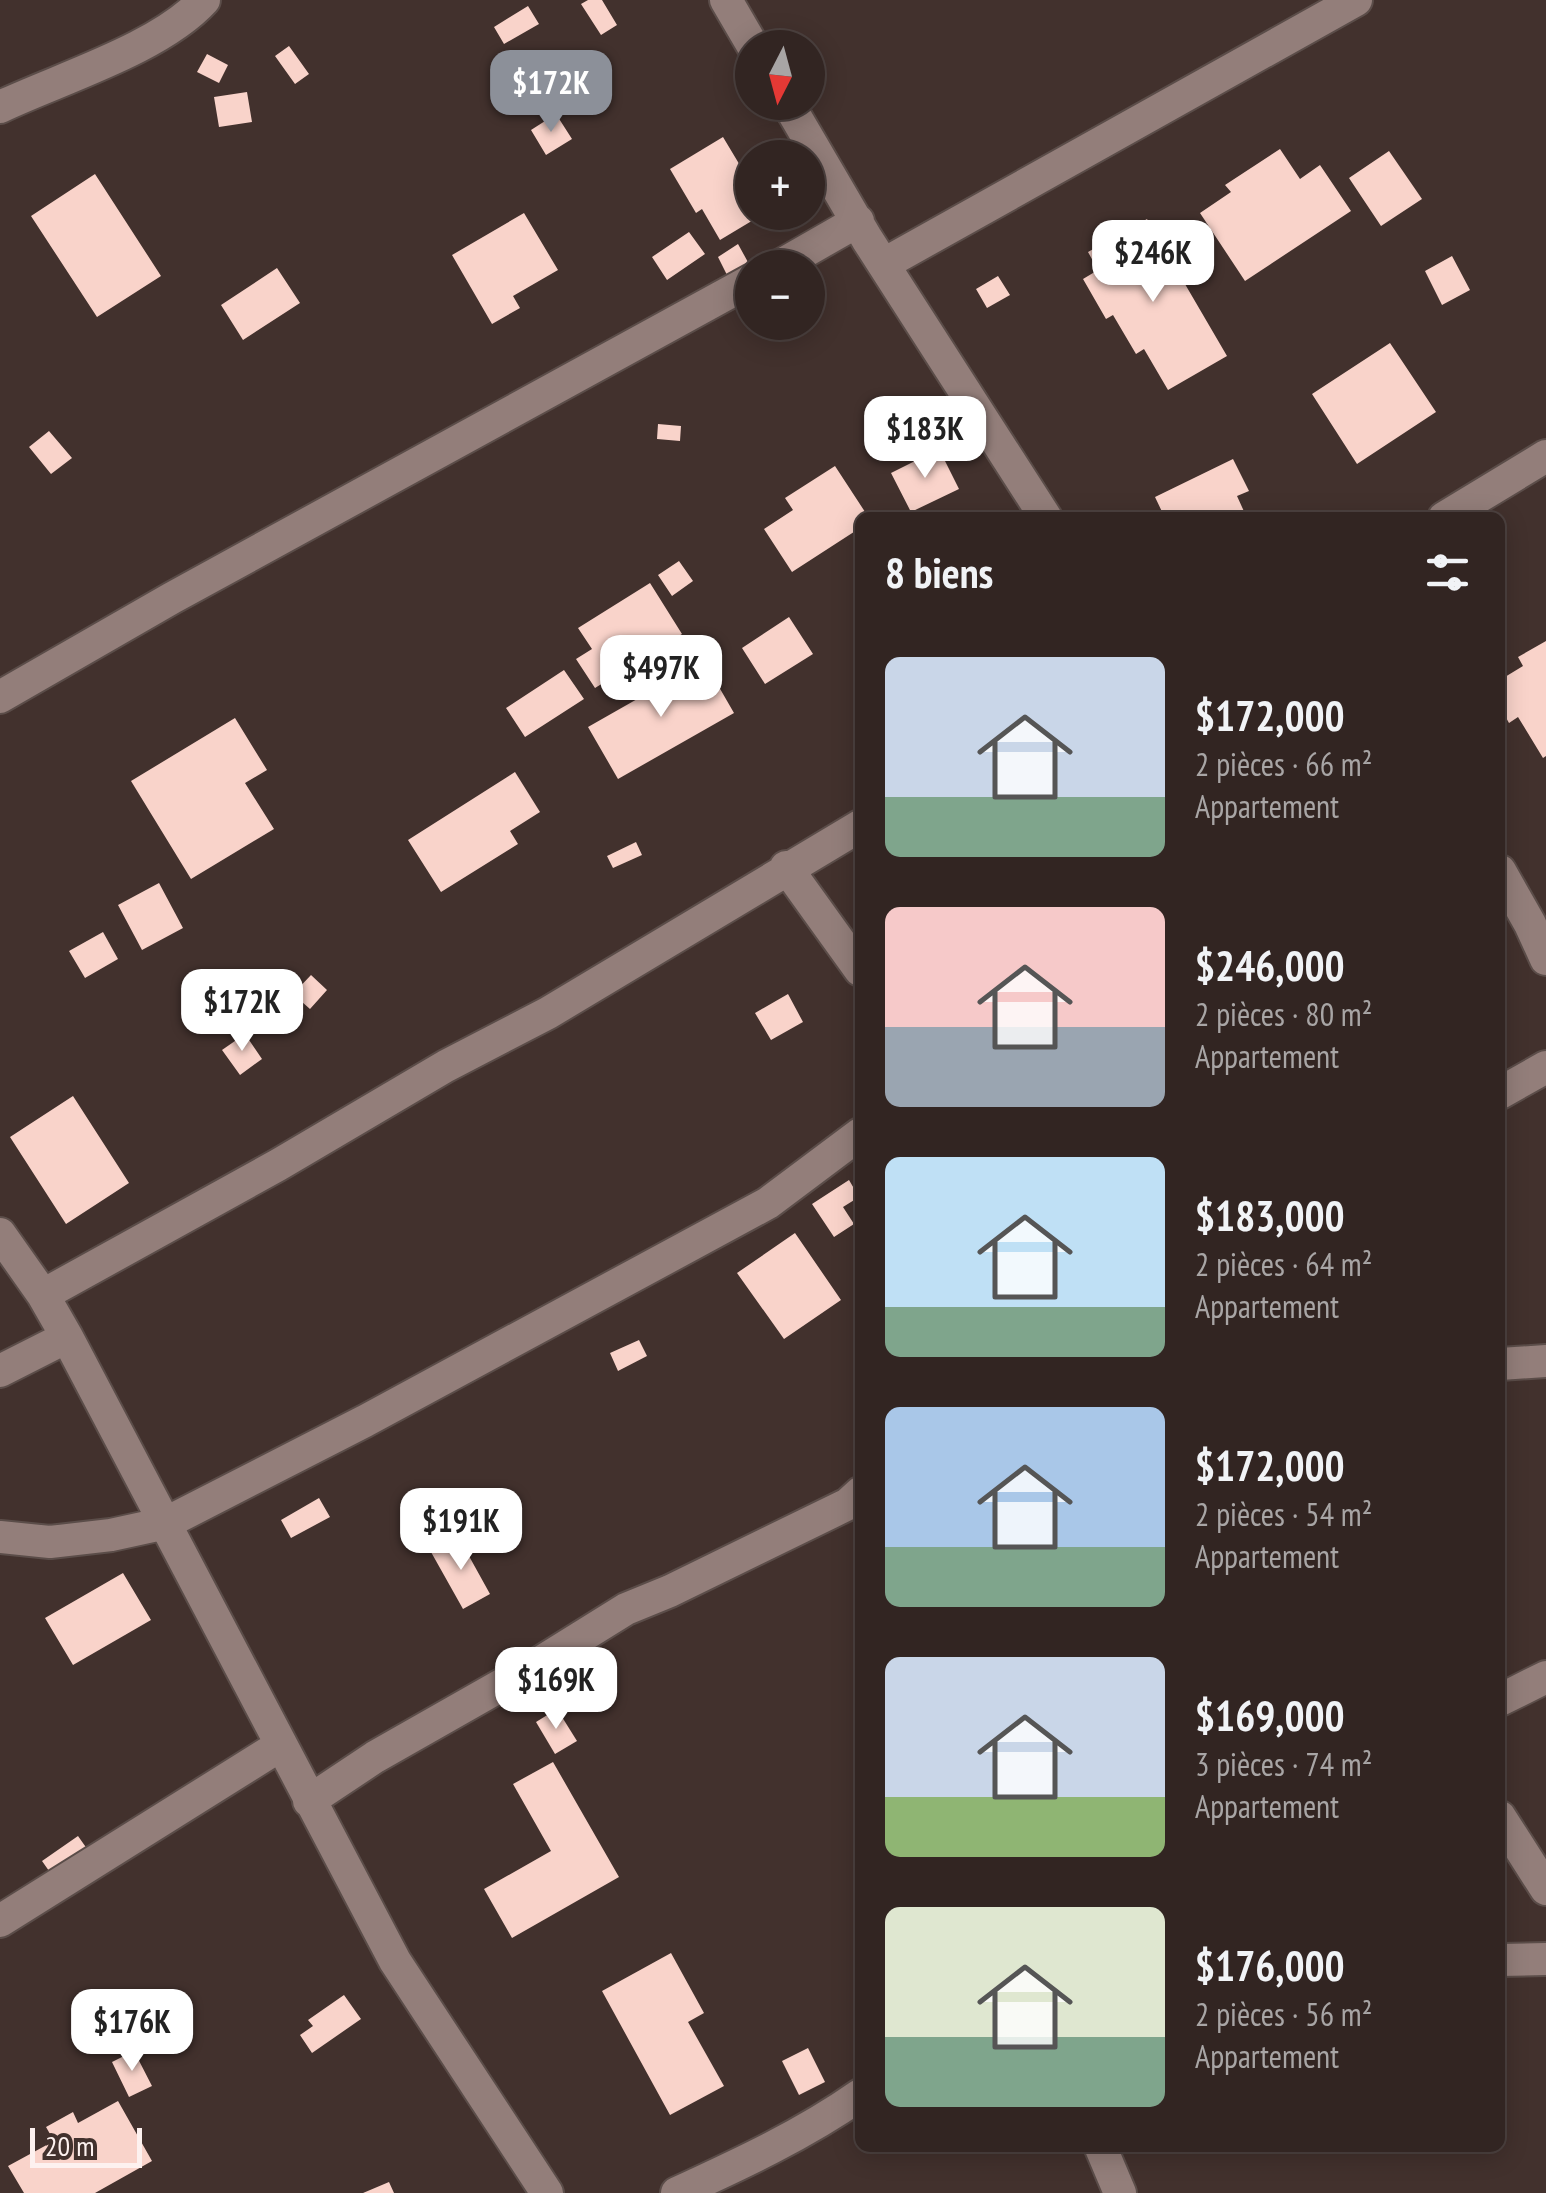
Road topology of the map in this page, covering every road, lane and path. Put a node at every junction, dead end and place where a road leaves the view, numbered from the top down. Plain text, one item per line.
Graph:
1 (204, 0) edge
2 (726, 0) edge
3 (1356, 0) edge
4 (744, 30) edge
5 (0, 107) edge
6 (798, 120) edge
7 (858, 221) junction
8 (807, 250) edge
9 (884, 264) junction
10 (735, 289) edge
11 (1546, 456) edge
12 (1042, 512) edge
13 (1454, 512) edge
14 (0, 697) edge
15 (855, 829) edge
16 (786, 868) junction
17 (1505, 881) edge
18 (1546, 959) edge
19 (855, 963) edge
20 (1546, 1067) edge
21 (1505, 1090) edge
22 (855, 1138) edge
23 (0, 1234) edge
24 (43, 1294) junction
25 (67, 1337) junction
26 (1546, 1361) edge
27 (1505, 1364) edge
28 (0, 1370) edge
29 (855, 1498) edge
30 (166, 1523) junction
31 (0, 1537) edge
32 (1546, 1677) edge
33 (1505, 1698) edge
34 (281, 1745) junction
35 (309, 1801) junction
36 (1505, 1825) edge
37 (1546, 1889) edge
38 (0, 1921) edge
39 (1546, 1959) edge
40 (1505, 1960) edge
41 (855, 2099) edge
42 (1103, 2152) edge
43 (547, 2193) edge
44 (677, 2193) edge
45 (1120, 2193) edge

1 - 5 street
2 - 4 street
3 - 9 street
6 - 7 street
7 - 8 street
7 - 9 street
9 - 12 street
10 - 14 street
11 - 13 street
15 - 16 street
16 - 19 street
16 - 24 street
17 - 18 street
20 - 21 street
22 - 30 street
23 - 24 street
24 - 25 street
25 - 28 street
25 - 30 street
26 - 27 street
29 - 35 street
30 - 31 street
30 - 34 street
32 - 33 street
34 - 35 street
34 - 38 street
35 - 43 street
36 - 37 street
39 - 40 street
41 - 44 street
42 - 45 street

